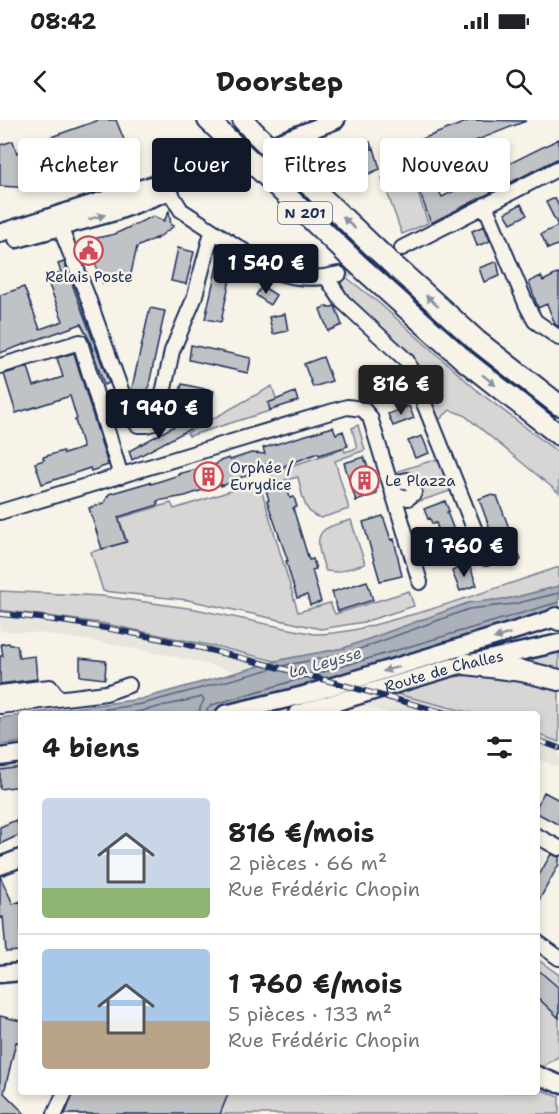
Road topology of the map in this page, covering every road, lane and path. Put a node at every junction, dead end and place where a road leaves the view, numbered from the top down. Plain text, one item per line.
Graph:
1 (208, 120) edge
2 (336, 120) edge
3 (249, 126) edge
4 (224, 138) edge
5 (251, 145) edge
6 (251, 163) edge
7 (559, 168) edge
8 (152, 190) edge
9 (155, 192) edge
10 (170, 192) edge
11 (485, 205) junction
12 (60, 227) junction
13 (212, 232) junction
14 (0, 233) edge
15 (0, 244) edge
16 (389, 253) junction
17 (559, 338) edge
18 (0, 366) edge
19 (559, 405) edge
20 (554, 431) edge
21 (122, 476) junction
22 (387, 477) junction
23 (393, 494) junction
24 (0, 512) edge
25 (486, 558) dead end
26 (420, 582) dead end
27 (558, 619) edge
28 (559, 643) edge
29 (466, 664) junction
30 (559, 680) edge
31 (129, 684) dead end
32 (0, 693) edge
33 (59, 699) junction
34 (274, 703) junction
35 (0, 706) edge
36 (238, 711) edge
37 (256, 711) edge
38 (306, 711) edge
39 (18, 754) edge
40 (0, 757) edge
41 (540, 838) edge
42 (559, 848) edge
43 (18, 859) edge
44 (0, 866) edge
45 (540, 944) edge
46 (559, 958) edge
47 (18, 972) edge
48 (0, 974) edge
49 (64, 1095) edge
50 (55, 1114) edge

1 - 4 highway, N 201
2 - 5 main road
16 -> 3 highway, N 201, bridge
6 -> 20 highway, N 201, bridge
7 - 11 street
8 - 14 main road
12 -> 9 main road
10 - 13 street
11 - 16 street
11 - 17 street
12 - 13 street
12 - 15 main road
13 - 25 street
19 -> 16 highway, N 201
18 - 21 street
21 - 22 street
21 - 24 street
22 - 23 street
22 - 23 street
23 - 26 street
27 -> 34 main road, Route de Challes
28 - 29 main road, Route de Challes
29 - 30 highway
29 - 38 main road, Route de Challes
31 - 33 street
32 - 33 street
33 - 35 street
34 - 36 main road
34 - 37 main road
39 - 40 main road
41 - 42 street
43 - 44 main road
45 - 46 street
47 - 48 main road
49 - 50 street

